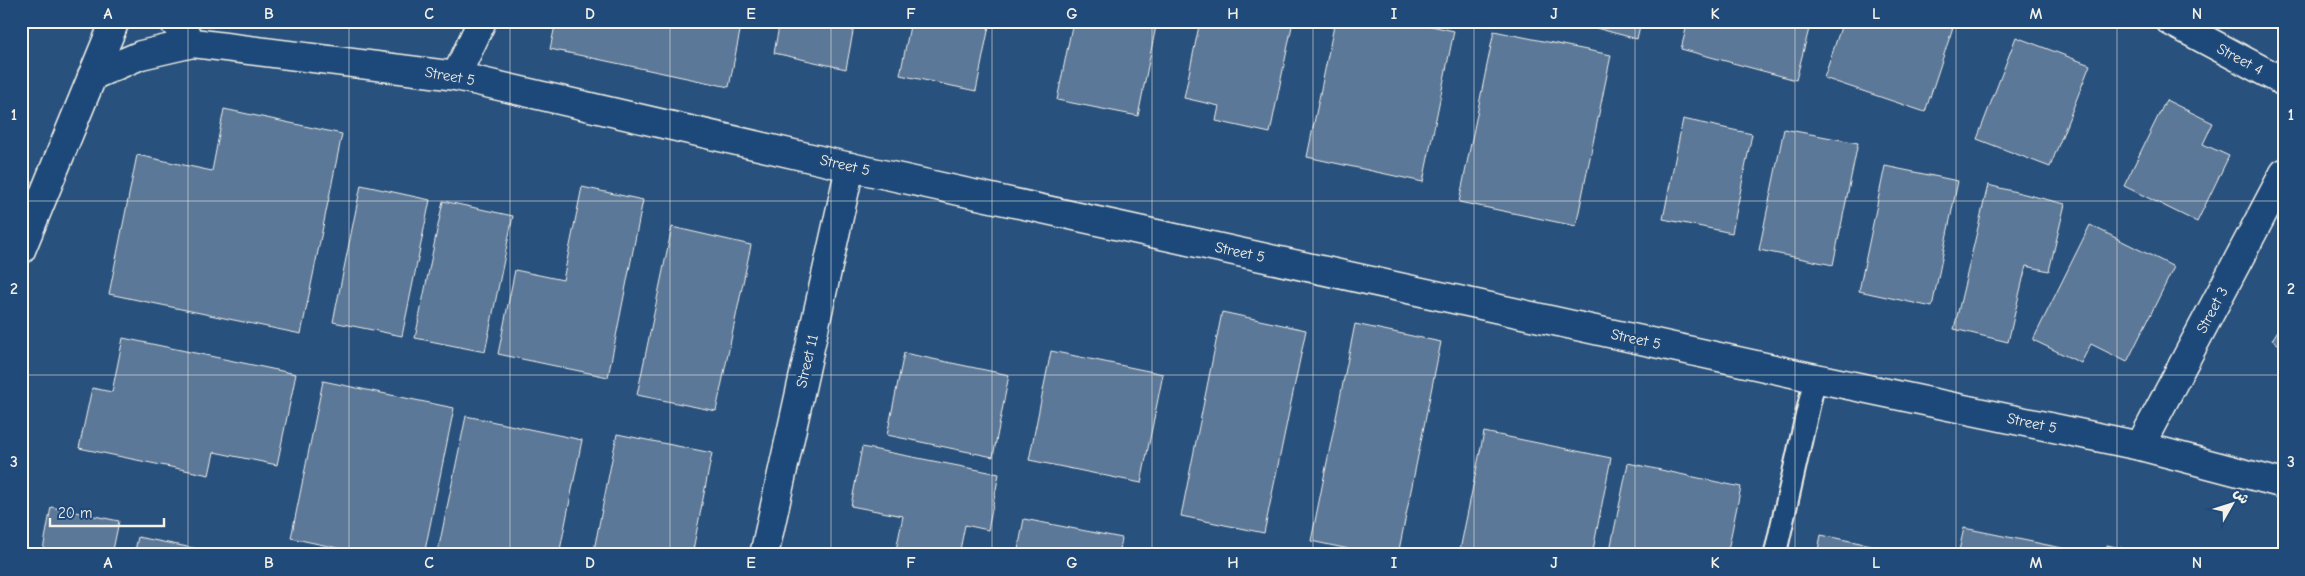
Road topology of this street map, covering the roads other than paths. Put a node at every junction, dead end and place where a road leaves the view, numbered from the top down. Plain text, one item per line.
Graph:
1 (115, 21) edge
2 (173, 21) edge
3 (482, 21) edge
4 (2170, 21) edge
5 (193, 43) junction
6 (92, 76) junction
7 (456, 76) junction
8 (2284, 82) edge
9 (850, 167) junction
10 (2284, 173) edge
11 (21, 250) edge
12 (1815, 378) junction
13 (2140, 446) junction
14 (2284, 484) edge
15 (764, 555) edge
16 (1775, 555) edge

1 - 6 street
2 - 5 street
3 - 7 street
4 - 8 street, Street 4
5 - 6 street, Street 5
5 - 7 street, Street 5
6 - 11 street
7 - 9 street, Street 5
9 - 12 street, Street 5
9 - 15 street, Street 11
10 - 13 street, Street 3
12 - 13 street, Street 5
12 - 16 lane
13 - 14 street, Street 5

